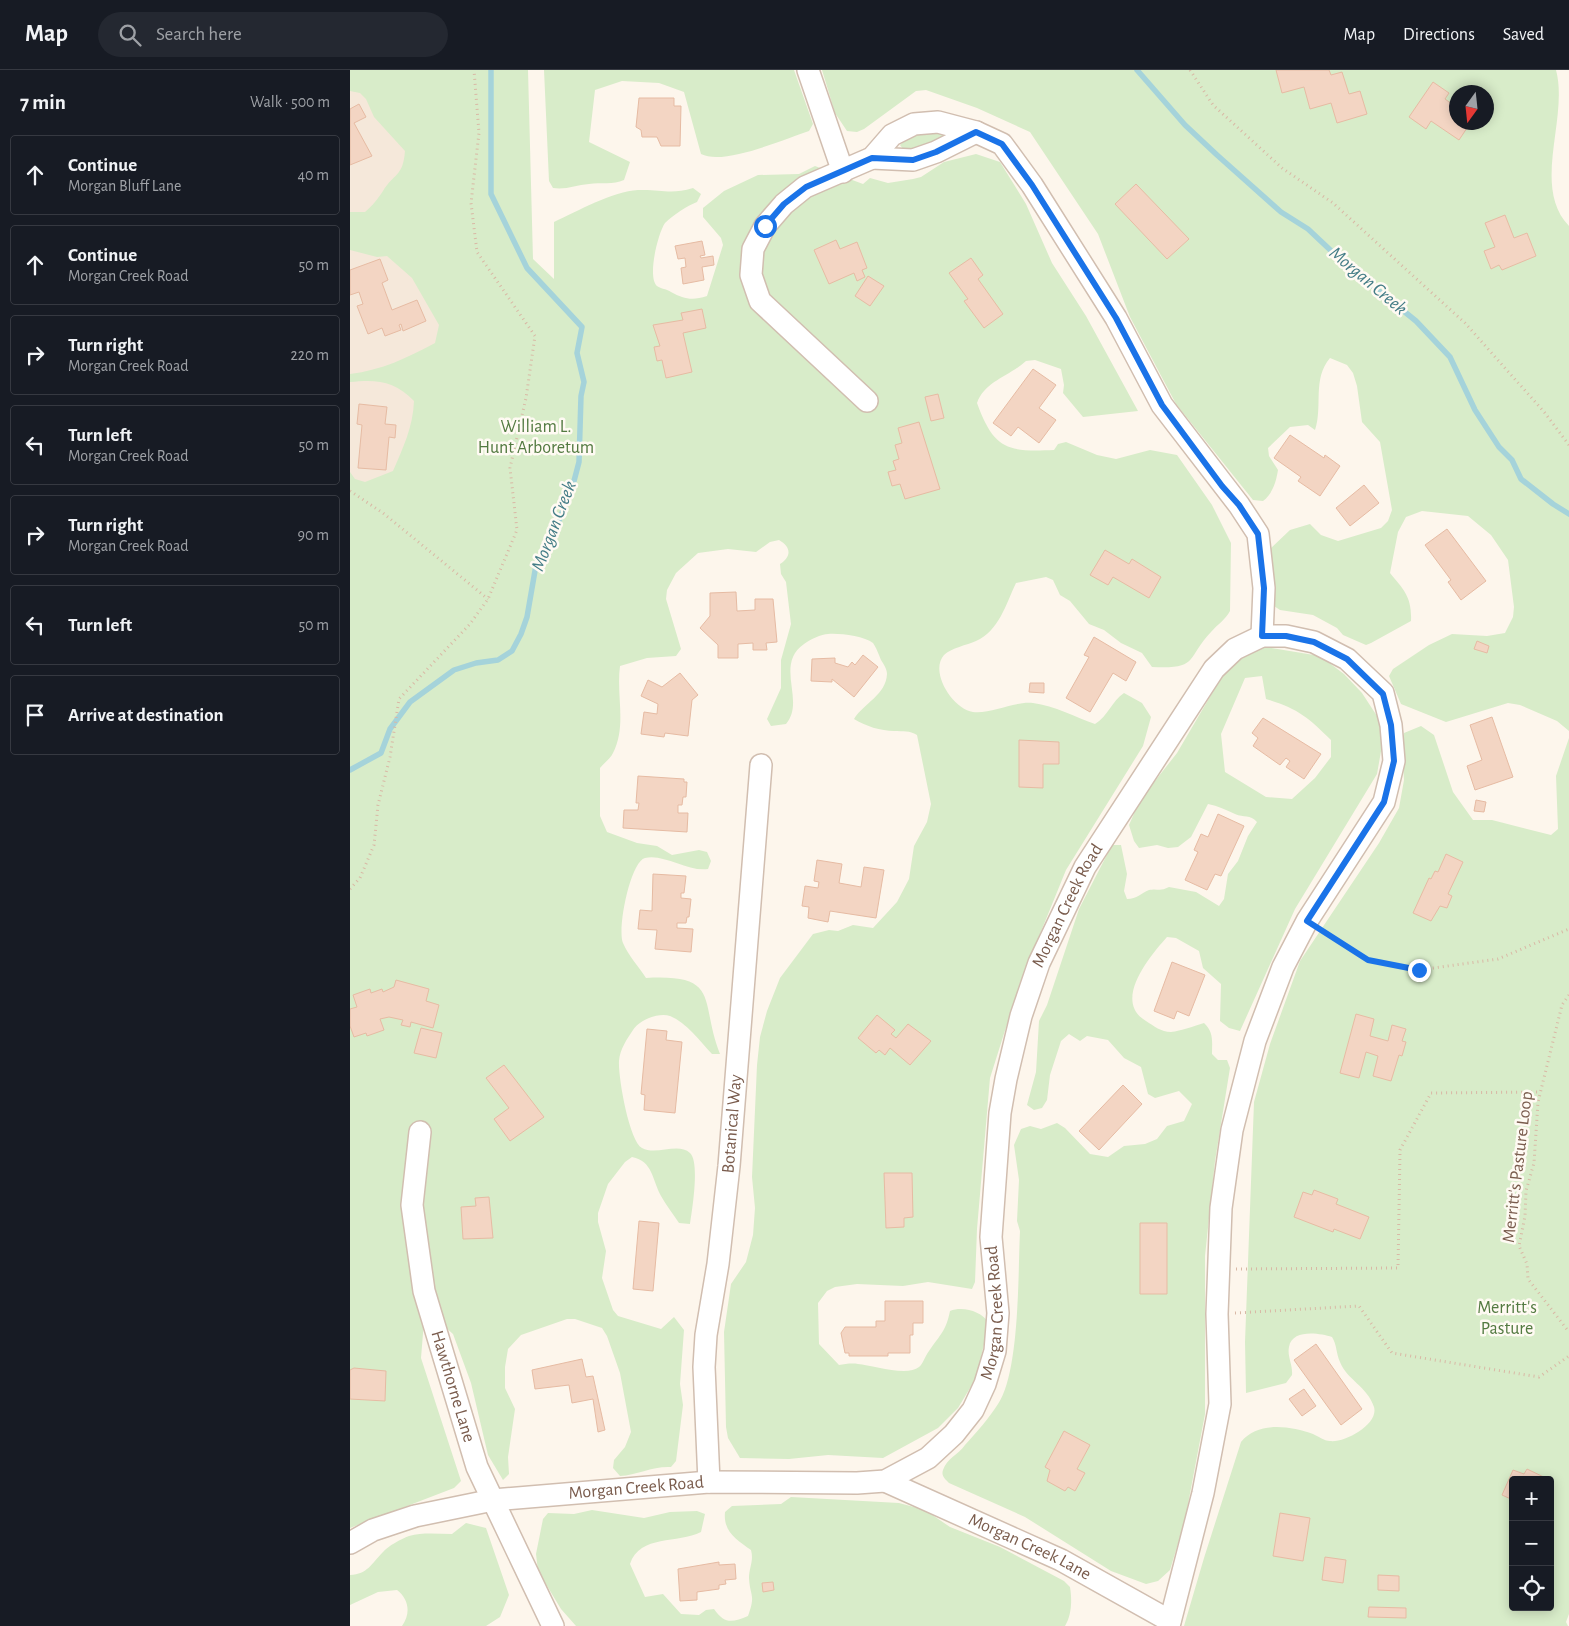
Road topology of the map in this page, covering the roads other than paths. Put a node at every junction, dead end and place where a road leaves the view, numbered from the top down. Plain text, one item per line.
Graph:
1 (808, 70) edge
2 (976, 132) junction
3 (872, 158) junction
4 (843, 172) junction
5 (867, 401) dead end
6 (1262, 636) junction
7 (761, 765) dead end
8 (420, 1132) dead end
9 (885, 1481) junction
10 (709, 1482) junction
11 (493, 1500) junction
12 (350, 1543) edge
13 (1170, 1624) edge
14 (553, 1626) edge

1 - 4 street
2 - 3 street
2 - 3 street
2 - 6 street
3 - 4 street
4 - 5 street
6 - 9 street, Morgan Creek Road
6 - 13 street, Morgan Creek Road
7 - 10 street, Botanical Way
8 - 11 street, Hawthorne Lane
9 - 10 street, Morgan Creek Road
9 - 13 street, Morgan Creek Lane
10 - 11 street, Morgan Creek Road
11 - 12 street, Morgan Creek Road
11 - 14 street, Hawthorne Lane

